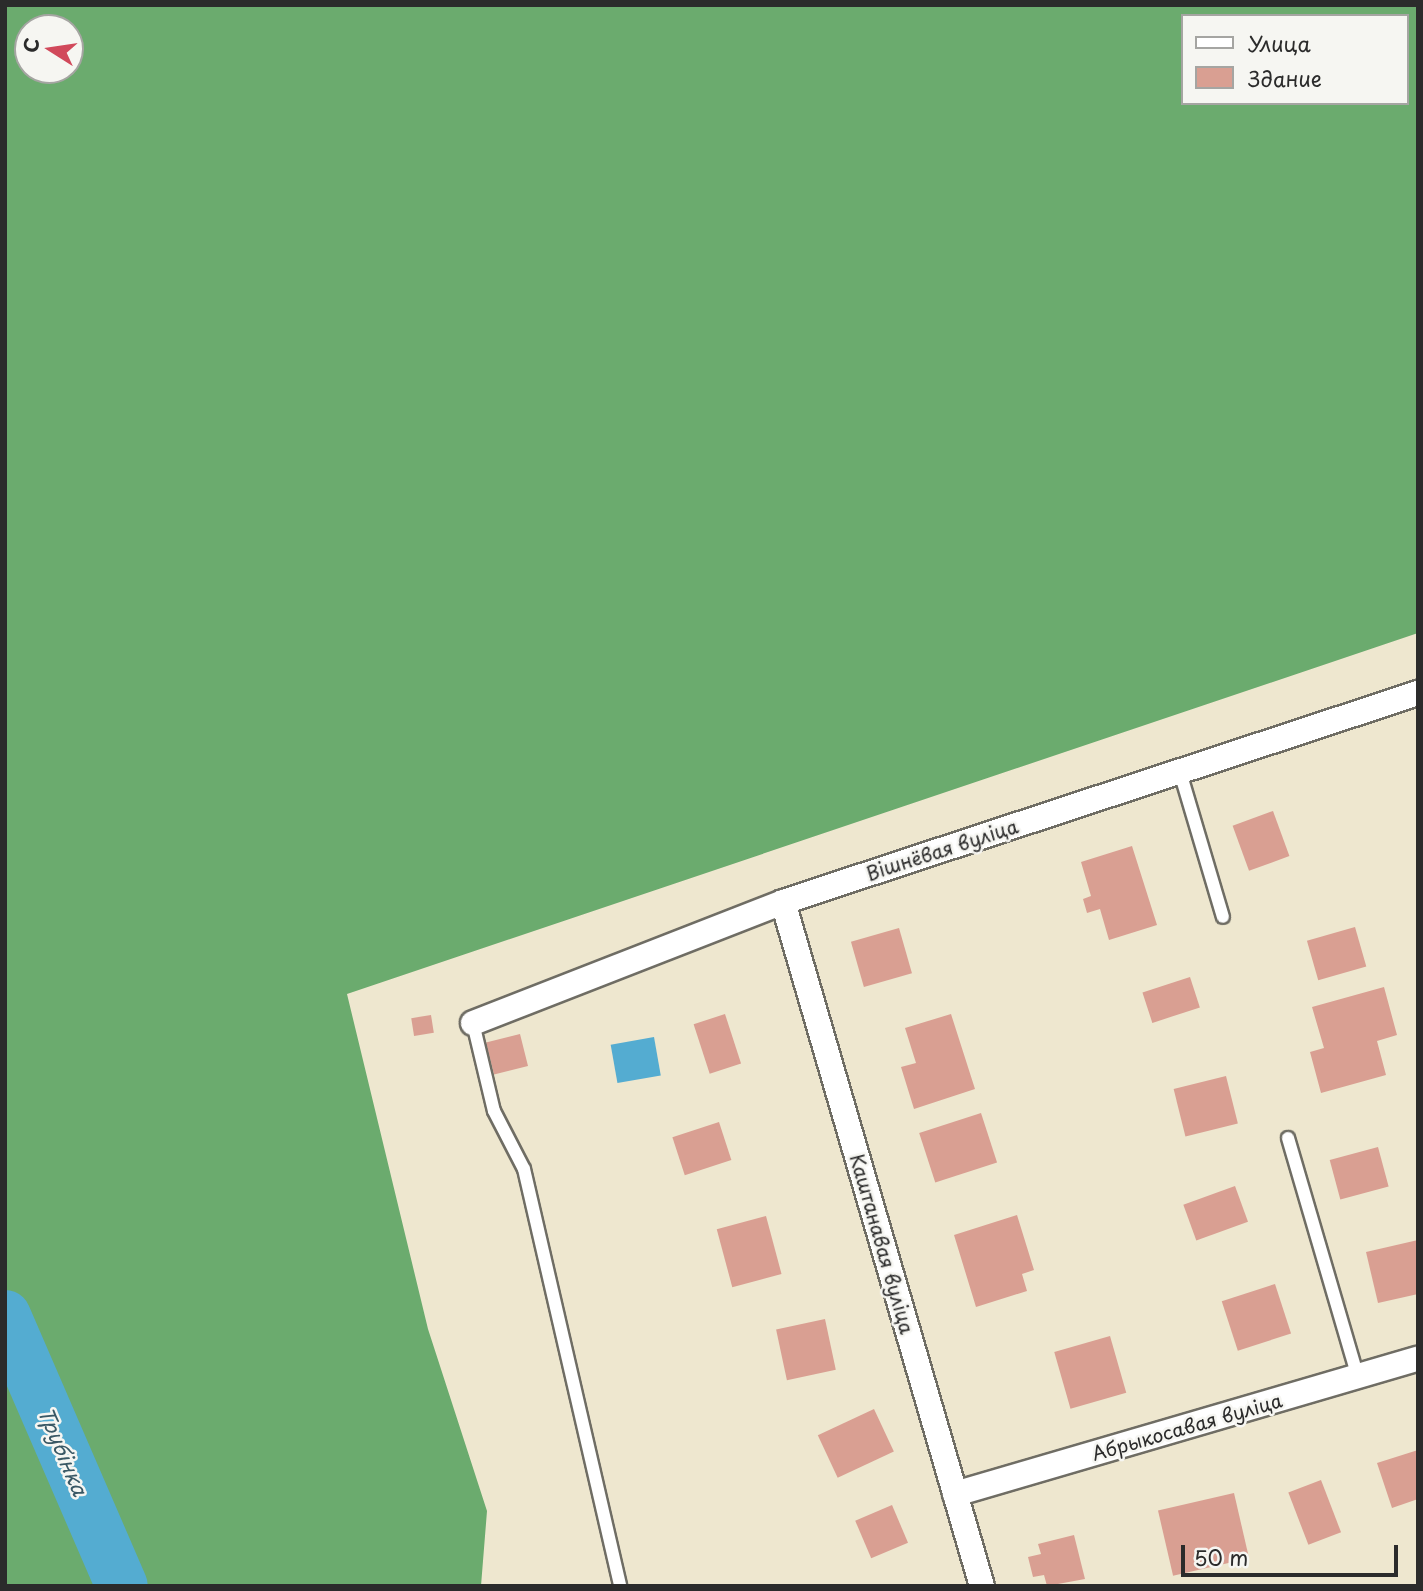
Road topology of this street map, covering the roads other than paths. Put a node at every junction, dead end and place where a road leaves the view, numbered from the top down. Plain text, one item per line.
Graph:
1 (1418, 693) edge
2 (1180, 772) junction
3 (783, 902) junction
4 (1223, 917) dead end
5 (473, 1023) joint
6 (1288, 1138) dead end
7 (1418, 1359) edge
8 (1357, 1377) junction
9 (955, 1494) junction
10 (620, 1586) edge
11 (982, 1586) edge

1 - 2 street, Вішнёвая вуліца
2 - 3 street, Вішнёвая вуліца
2 - 4 lane
3 - 5 street, Вішнёвая вуліца
3 - 9 street, Каштанавая вуліца
5 - 10 lane
6 - 8 lane
7 - 8 street, Абрыкосавая вуліца
8 - 9 street, Абрыкосавая вуліца
9 - 11 street, Каштанавая вуліца

